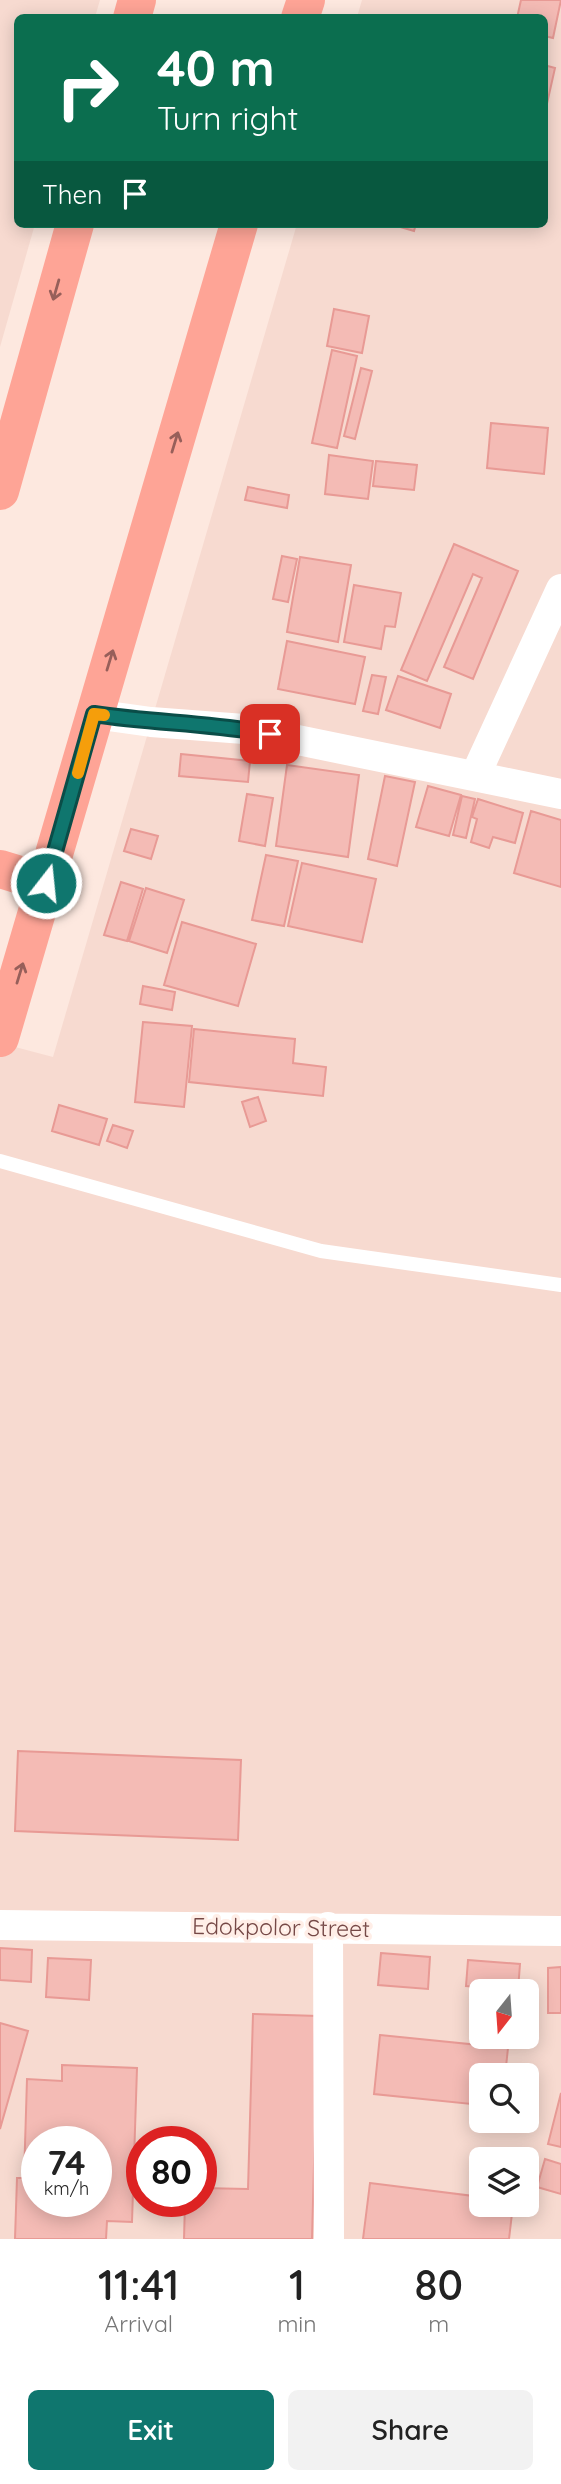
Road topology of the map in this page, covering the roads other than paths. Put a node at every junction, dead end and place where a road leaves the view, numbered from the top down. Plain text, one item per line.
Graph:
1 (74, 228) edge
2 (238, 228) edge
3 (0, 491) edge
4 (561, 589) edge
5 (94, 714) junction
6 (475, 776) junction
7 (561, 794) edge
8 (0, 869) edge
9 (46, 883) junction
10 (0, 1038) edge
11 (0, 1161) edge
12 (561, 1285) edge
13 (0, 1925) edge
14 (328, 1927) junction
15 (561, 1931) edge
16 (329, 2239) edge

1 -> 3 highway
5 -> 2 highway
4 - 6 street
5 - 6 street
5 - 9 highway
6 - 7 street
8 - 9 highway
10 -> 9 highway
11 - 12 lane
13 - 14 street, Edokpolor Street
14 - 15 street, Edokpolor Street
14 - 16 street

